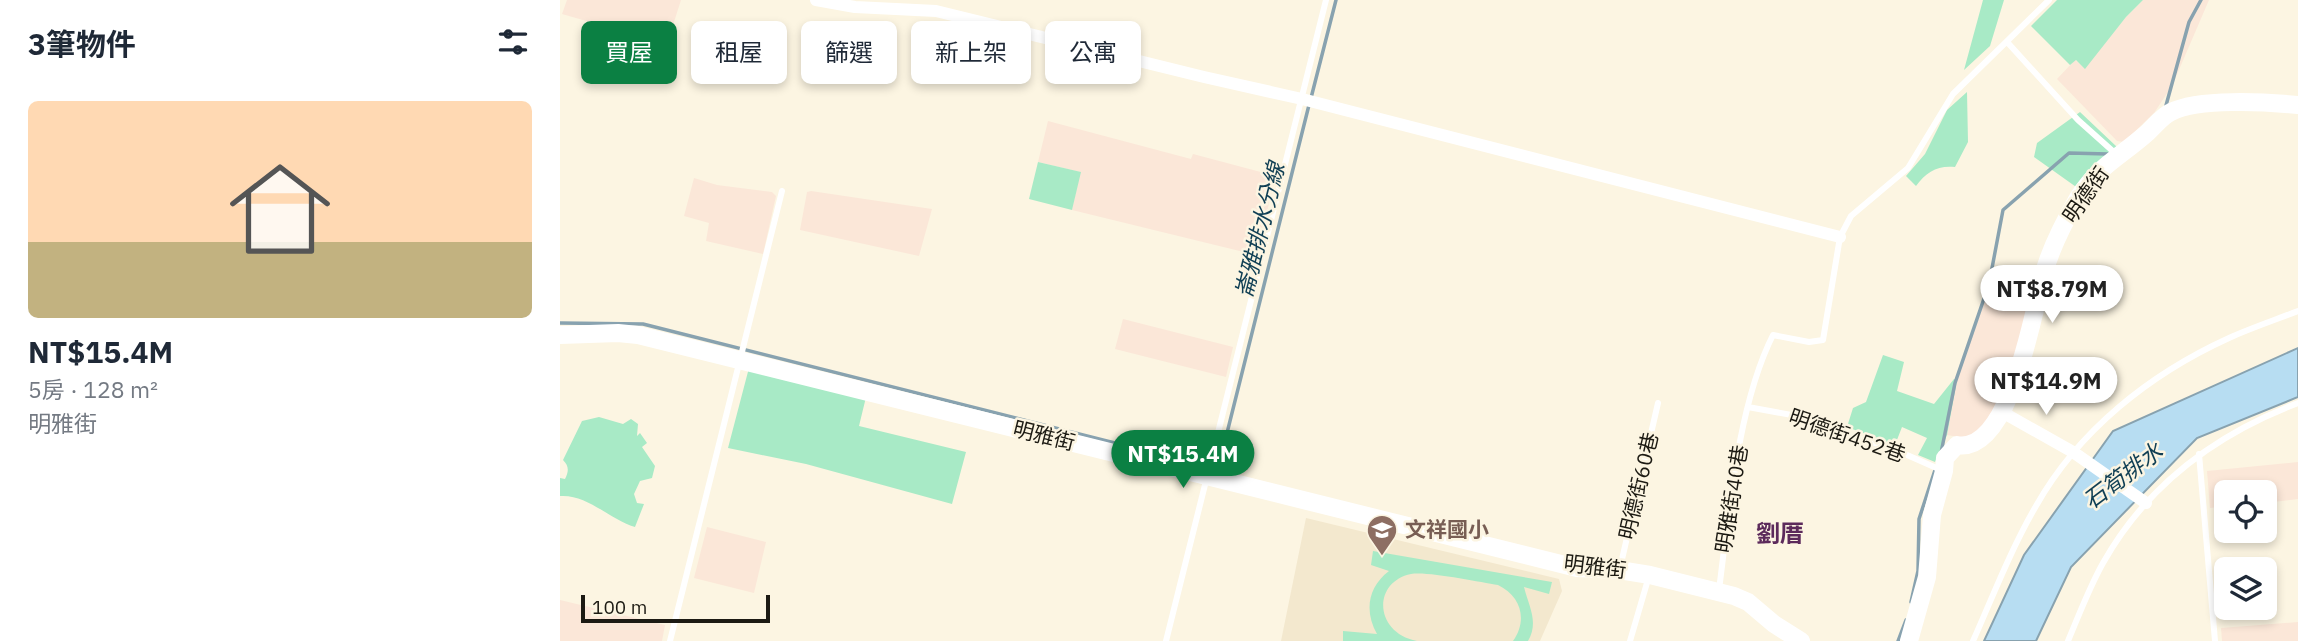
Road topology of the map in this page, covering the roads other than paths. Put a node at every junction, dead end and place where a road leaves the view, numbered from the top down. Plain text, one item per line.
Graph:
1 (816, 0) edge
2 (1326, 0) edge
3 (2049, 0) edge
4 (831, 1) edge
5 (2008, 43) junction
6 (1302, 99) junction
7 (2298, 105) edge
8 (2118, 155) junction
9 (782, 191) dead end
10 (1840, 237) junction
11 (2298, 311) edge
12 (560, 335) edge
13 (740, 360) junction
14 (1658, 403) dead end
15 (2298, 403) edge
16 (1748, 407) junction
17 (2002, 412) junction
18 (2074, 452) junction
19 (2199, 454) junction
20 (1944, 471) junction
21 (1207, 476) junction
22 (2146, 503) junction
23 (1619, 570) junction
24 (1650, 575) junction
25 (1719, 592) junction
26 (670, 641) edge
27 (1166, 641) edge
28 (1630, 641) edge
29 (1801, 641) edge
30 (1909, 641) edge
31 (1973, 641) edge
32 (2068, 641) edge
33 (2215, 641) edge

1 - 4 street
2 - 6 lane
3 - 5 lane
4 - 6 street
5 - 8 lane
5 - 10 lane
6 - 10 street
6 - 21 lane
7 - 8 street, 明德街
8 - 17 street, 明德街
9 - 13 lane
10 - 16 lane, 明雅街40巷
11 - 18 lane
12 - 13 street, 明雅街
13 - 21 street, 明雅街
13 - 26 lane
14 - 23 lane, 明德街60巷
15 - 19 lane
16 - 20 lane, 明德街452巷
16 - 25 lane, 明雅街40巷
17 - 18 street
17 - 20 street, 明德街
18 - 22 street
18 - 31 lane
19 - 22 lane
19 - 33 lane
20 - 30 street, 明德街
21 - 23 street, 明雅街
21 - 27 lane
22 - 32 lane
23 - 24 street, 明雅街
24 - 25 street, 明雅街
24 - 28 lane
25 - 29 street, 明雅街

